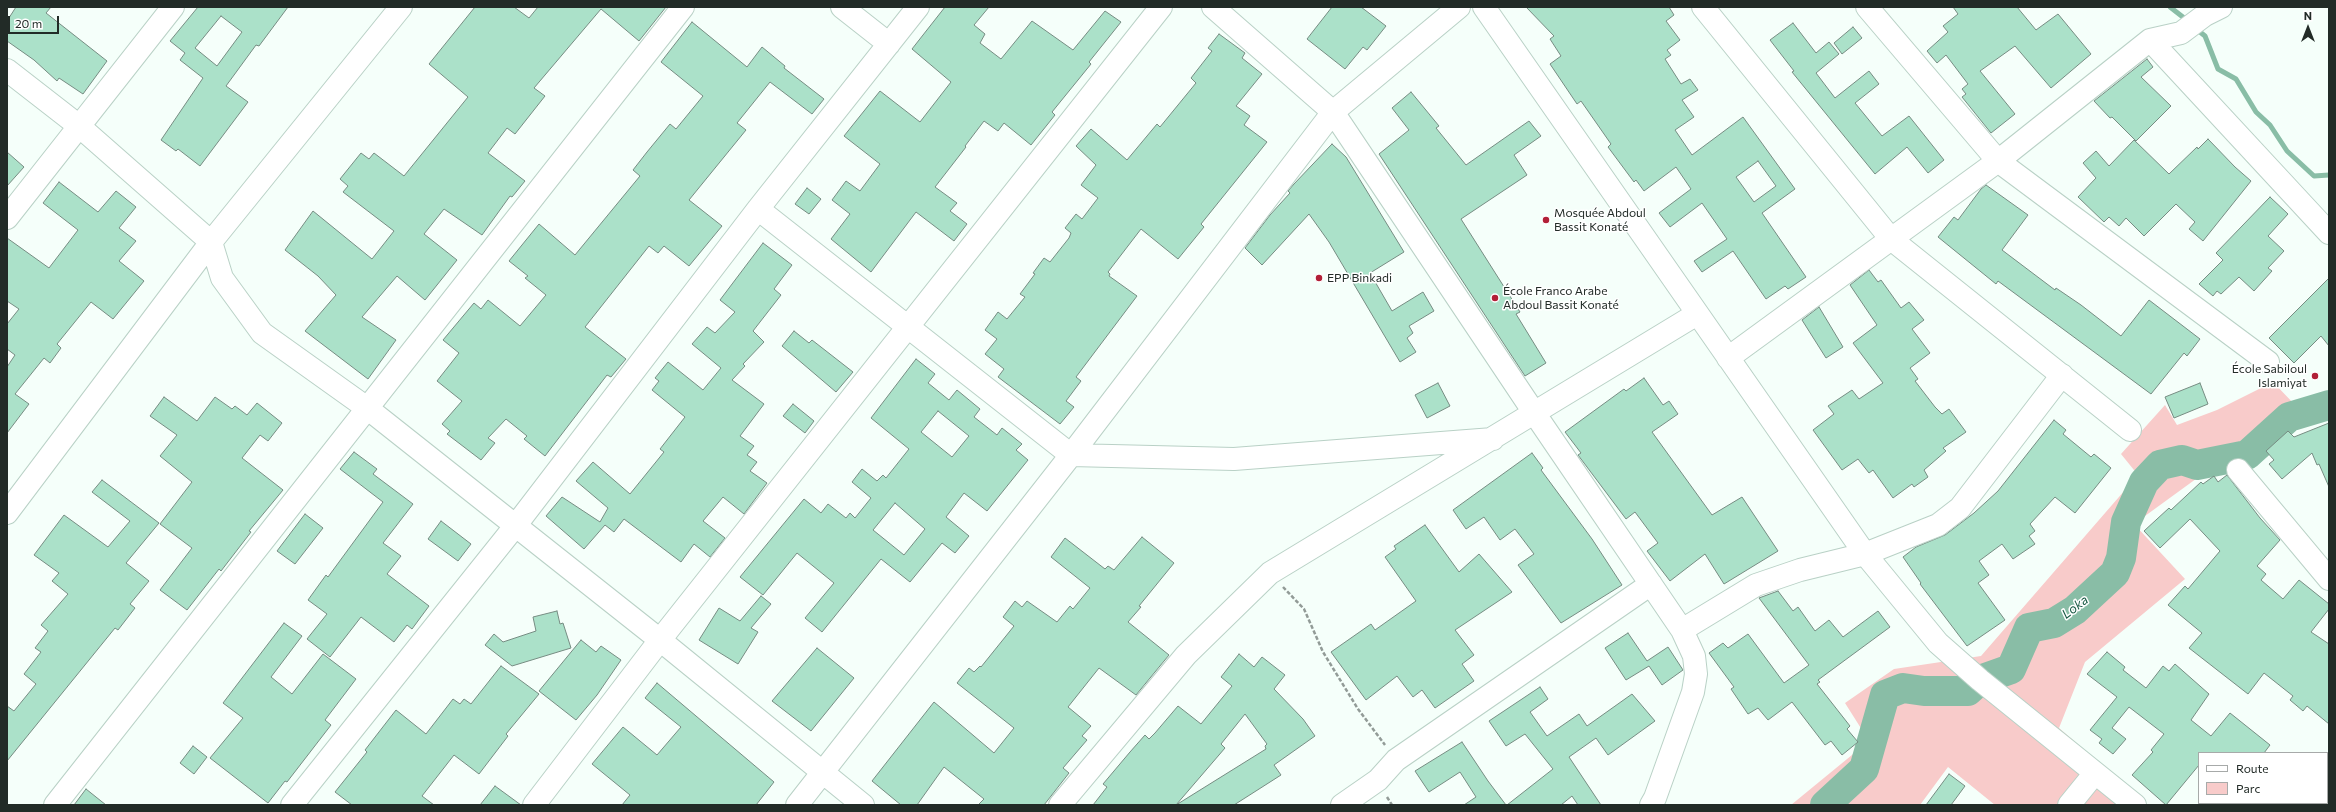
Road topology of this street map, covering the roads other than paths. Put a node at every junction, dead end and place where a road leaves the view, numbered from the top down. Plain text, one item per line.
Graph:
1 (174, 7) edge
2 (400, 7) edge
3 (683, 7) edge
4 (842, 7) edge
5 (918, 7) edge
6 (1160, 7) edge
7 (1213, 7) edge
8 (1459, 7) edge
9 (1484, 7) edge
10 (1702, 7) edge
11 (1867, 7) edge
12 (2213, 11) edge
13 (2150, 40) junction
14 (889, 44) junction
15 (7, 70) edge
16 (1333, 112) junction
17 (80, 126) junction
18 (1998, 161) junction
19 (758, 209) junction
20 (7, 218) edge
21 (2329, 233) edge
22 (1891, 239) junction
23 (211, 242) junction
24 (1697, 314) junction
25 (907, 328) junction
26 (1728, 358) junction
27 (2268, 362) dead end
28 (2062, 376) junction
29 (367, 408) junction
30 (1535, 414) junction
31 (2130, 430) dead end
32 (1494, 439) junction
33 (1071, 455) junction
34 (2238, 470) dead end
35 (7, 514) edge
36 (516, 525) junction
37 (1865, 554) junction
38 (2329, 579) edge
39 (1651, 584) junction
40 (1682, 630) junction
41 (660, 640) junction
42 (822, 773) junction
43 (2095, 773) junction
44 (55, 805) edge
45 (292, 805) edge
46 (534, 805) edge
47 (797, 805) edge
48 (863, 805) edge
49 (1060, 805) edge
50 (1342, 805) edge
51 (1651, 805) edge
52 (2069, 805) edge
53 (2135, 805) edge

1 - 17 street
2 - 23 street
3 - 29 street
4 - 14 street
5 - 14 street
6 - 25 street
7 - 16 street
8 - 16 street
9 - 24 street
10 - 22 street
11 - 18 street
12 - 13 street
13 - 18 street
13 - 21 street
14 - 19 street
15 - 17 street
16 - 30 street
16 - 33 street
17 - 20 street
17 - 23 street
18 - 22 street
18 - 27 street
19 - 25 street
19 - 36 street
22 - 26 street
22 - 28 street
23 - 29 street
23 - 35 street
24 - 26 street
24 - 30 street
25 - 33 street
25 - 41 street
26 - 37 street
28 - 31 street
28 - 37 street
29 - 36 street
29 - 44 street
30 - 32 street
30 - 39 street
32 - 33 street
32 - 49 street
33 - 42 street
34 - 38 street
36 - 41 street
36 - 45 street
37 - 40 street
37 - 43 street
39 - 40 street
39 - 50 street
40 - 51 street
41 - 42 street
41 - 46 street
42 - 47 street
42 - 48 street
43 - 52 street
43 - 53 street

